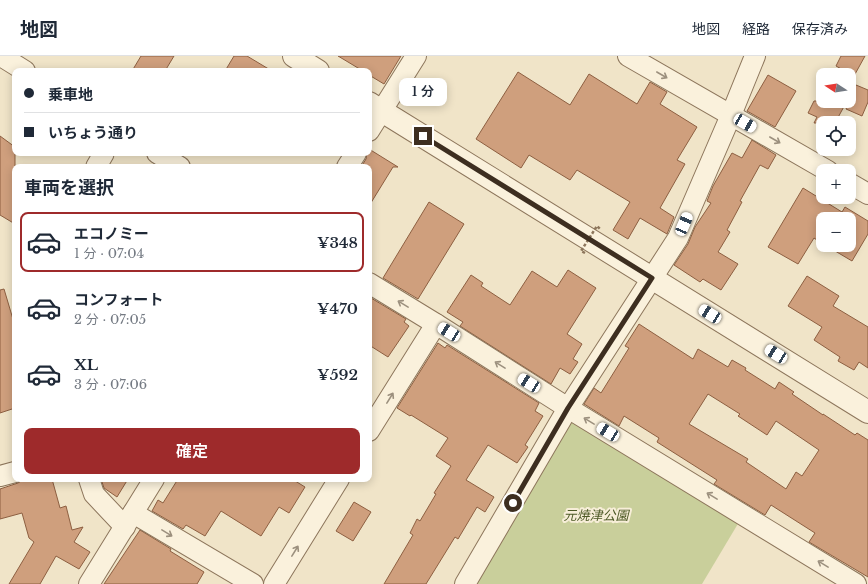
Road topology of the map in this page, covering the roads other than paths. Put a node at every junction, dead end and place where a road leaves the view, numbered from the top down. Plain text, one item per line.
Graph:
1 (1, 56) edge
2 (294, 56) edge
3 (416, 56) edge
4 (628, 56) edge
5 (755, 56) edge
6 (20, 68) edge
7 (313, 68) edge
8 (376, 107) edge
9 (731, 115) junction
10 (372, 121) edge
11 (162, 156) edge
12 (175, 164) edge
13 (816, 164) edge
14 (856, 187) edge
15 (868, 194) edge
16 (652, 278) junction
17 (372, 285) edge
18 (436, 324) junction
19 (568, 408) junction
20 (868, 412) edge
21 (372, 426) edge
22 (12, 473) edge
23 (0, 476) edge
24 (90, 482) edge
25 (152, 482) edge
26 (337, 482) edge
27 (129, 520) junction
28 (89, 584) edge
29 (253, 584) edge
30 (274, 584) edge
31 (465, 584) edge
32 (856, 584) edge

1 - 6 street
2 - 7 street
3 - 8 street
4 -> 9 street
5 - 9 street
8 - 10 street
8 - 16 street
9 -> 13 street
9 - 16 street
11 - 12 street
14 - 15 street
16 - 19 street
16 - 20 street
18 -> 17 street
19 -> 18 street
21 -> 18 street
19 - 31 street
32 -> 19 street
22 - 23 street
24 - 27 street
25 - 27 street
30 -> 26 street
27 - 28 street
27 -> 29 street

